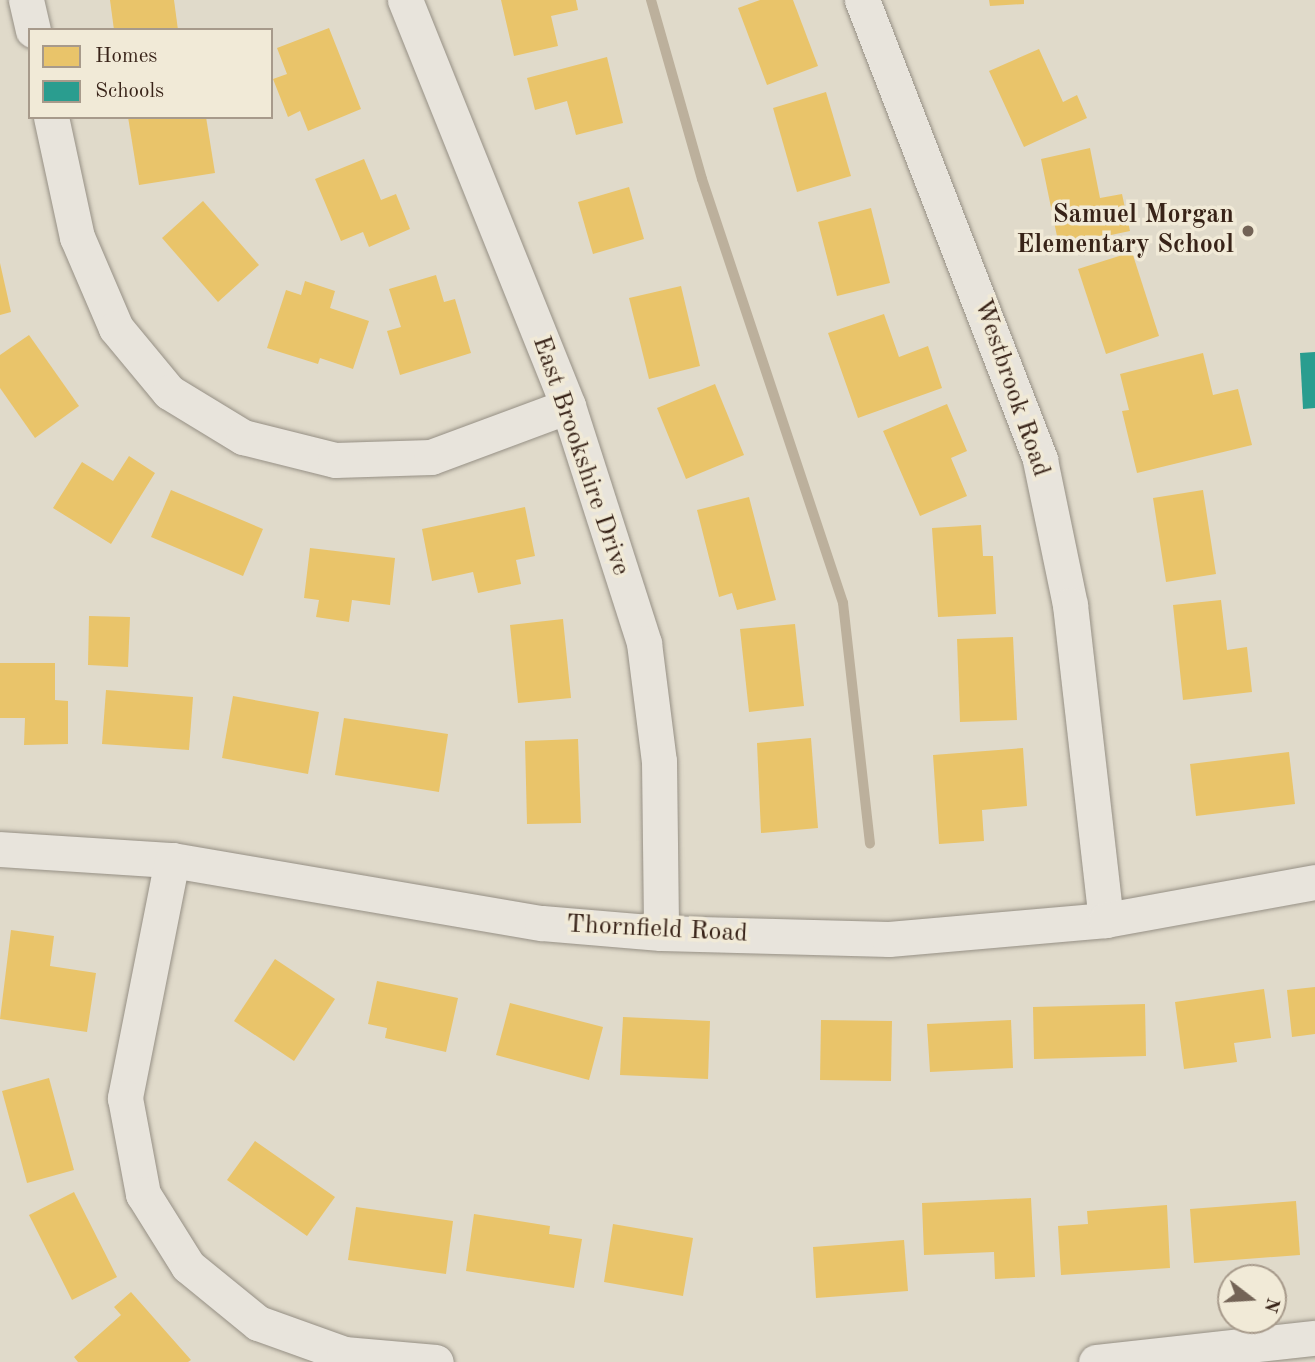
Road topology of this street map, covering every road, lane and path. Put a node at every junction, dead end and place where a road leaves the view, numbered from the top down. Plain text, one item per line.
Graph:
1 (26, 0) edge
2 (405, 0) edge
3 (862, 0) edge
4 (33, 28) edge
5 (51, 119) edge
6 (568, 406) junction
7 (0, 849) edge
8 (172, 860) junction
9 (1315, 882) edge
10 (1106, 920) junction
11 (661, 933) junction
12 (1315, 1338) edge
13 (436, 1362) edge
14 (1096, 1362) edge

1 - 4 street
2 - 6 street, East Brookshire Drive
3 - 10 street, Westbrook Road
5 - 6 street
6 - 11 street, East Brookshire Drive
7 - 8 street, Thornfield Road
8 - 11 street, Thornfield Road
8 - 13 street
9 - 10 street, Thornfield Road
10 - 11 street, Thornfield Road
12 - 14 street

